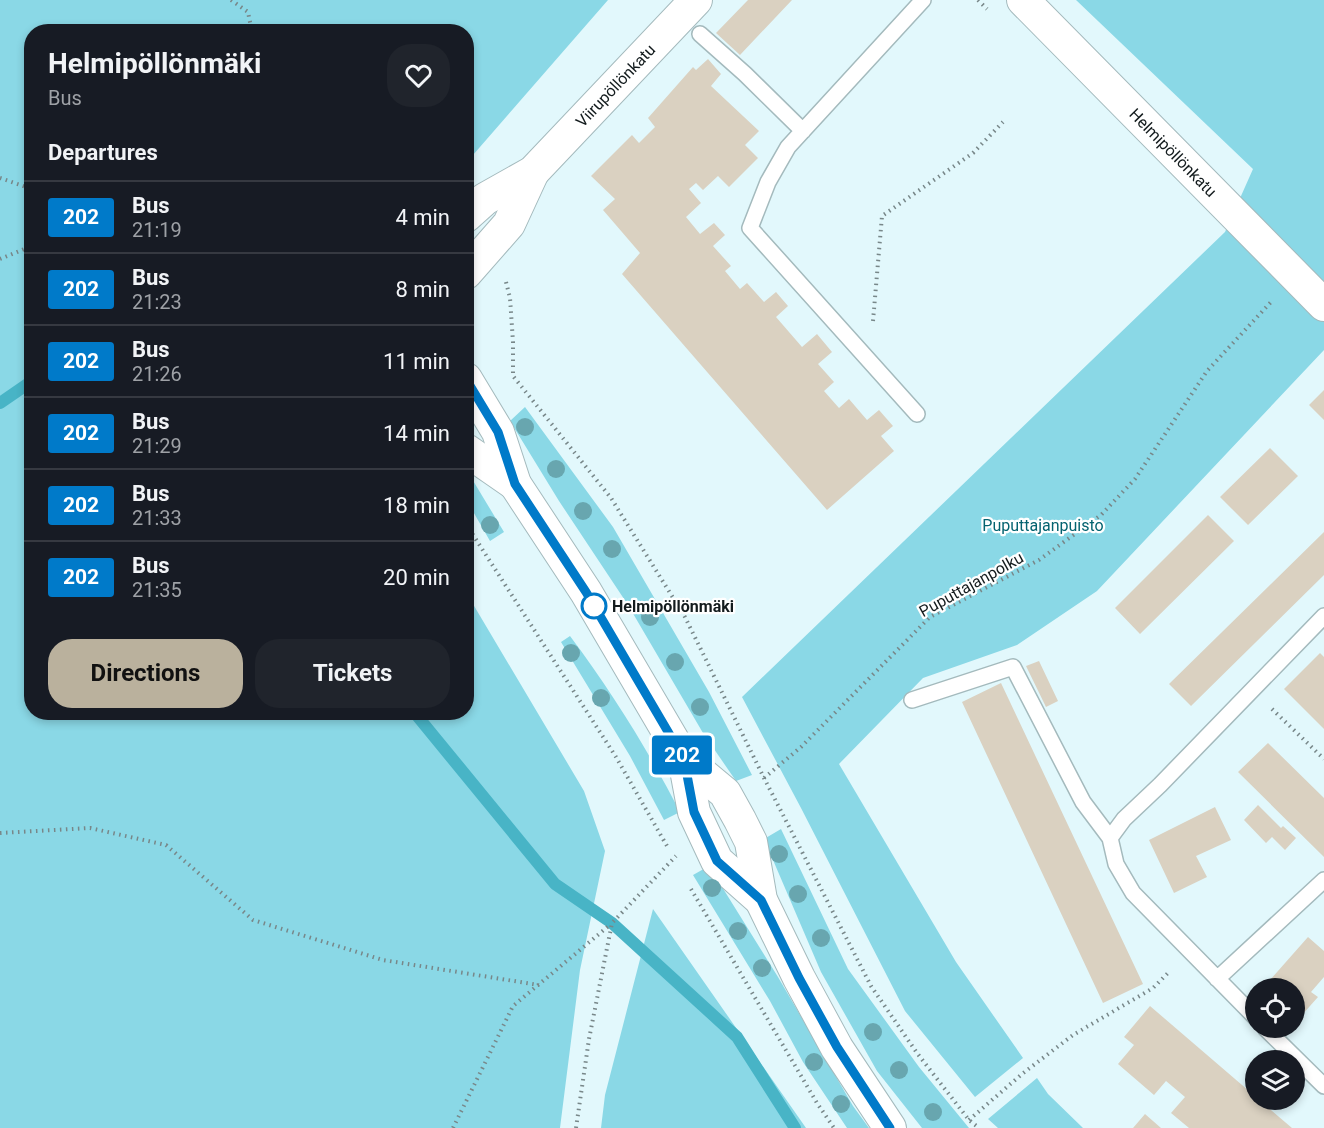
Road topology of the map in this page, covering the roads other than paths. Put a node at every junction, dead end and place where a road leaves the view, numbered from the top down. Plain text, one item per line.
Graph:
1 (696, 0) edge
2 (923, 0) edge
3 (1023, 0) edge
4 (700, 34) dead end
5 (803, 130) junction
6 (533, 172) junction
7 (474, 209) edge
8 (474, 264) edge
9 (1324, 305) edge
10 (474, 392) edge
11 (917, 414) dead end
12 (474, 456) edge
13 (515, 484) junction
14 (1324, 616) edge
15 (912, 700) dead end
16 (1110, 838) junction
17 (1324, 880) edge
18 (1217, 979) junction
19 (1245, 1007) edge
20 (1275, 1038) edge
21 (1324, 1086) edge
22 (890, 1128) edge

1 - 6 street, Viirupöllönkatu
2 - 5 lane
3 - 9 street, Helmipöllönkatu
4 - 5 lane
5 - 11 lane
6 - 7 street, Viirupöllönkatu
6 - 8 street, Viirupöllönkatu
10 - 13 street
12 - 13 street
13 - 22 street
14 - 16 lane
15 - 16 lane
16 - 18 lane
17 - 18 lane
18 - 19 lane
20 - 21 lane

